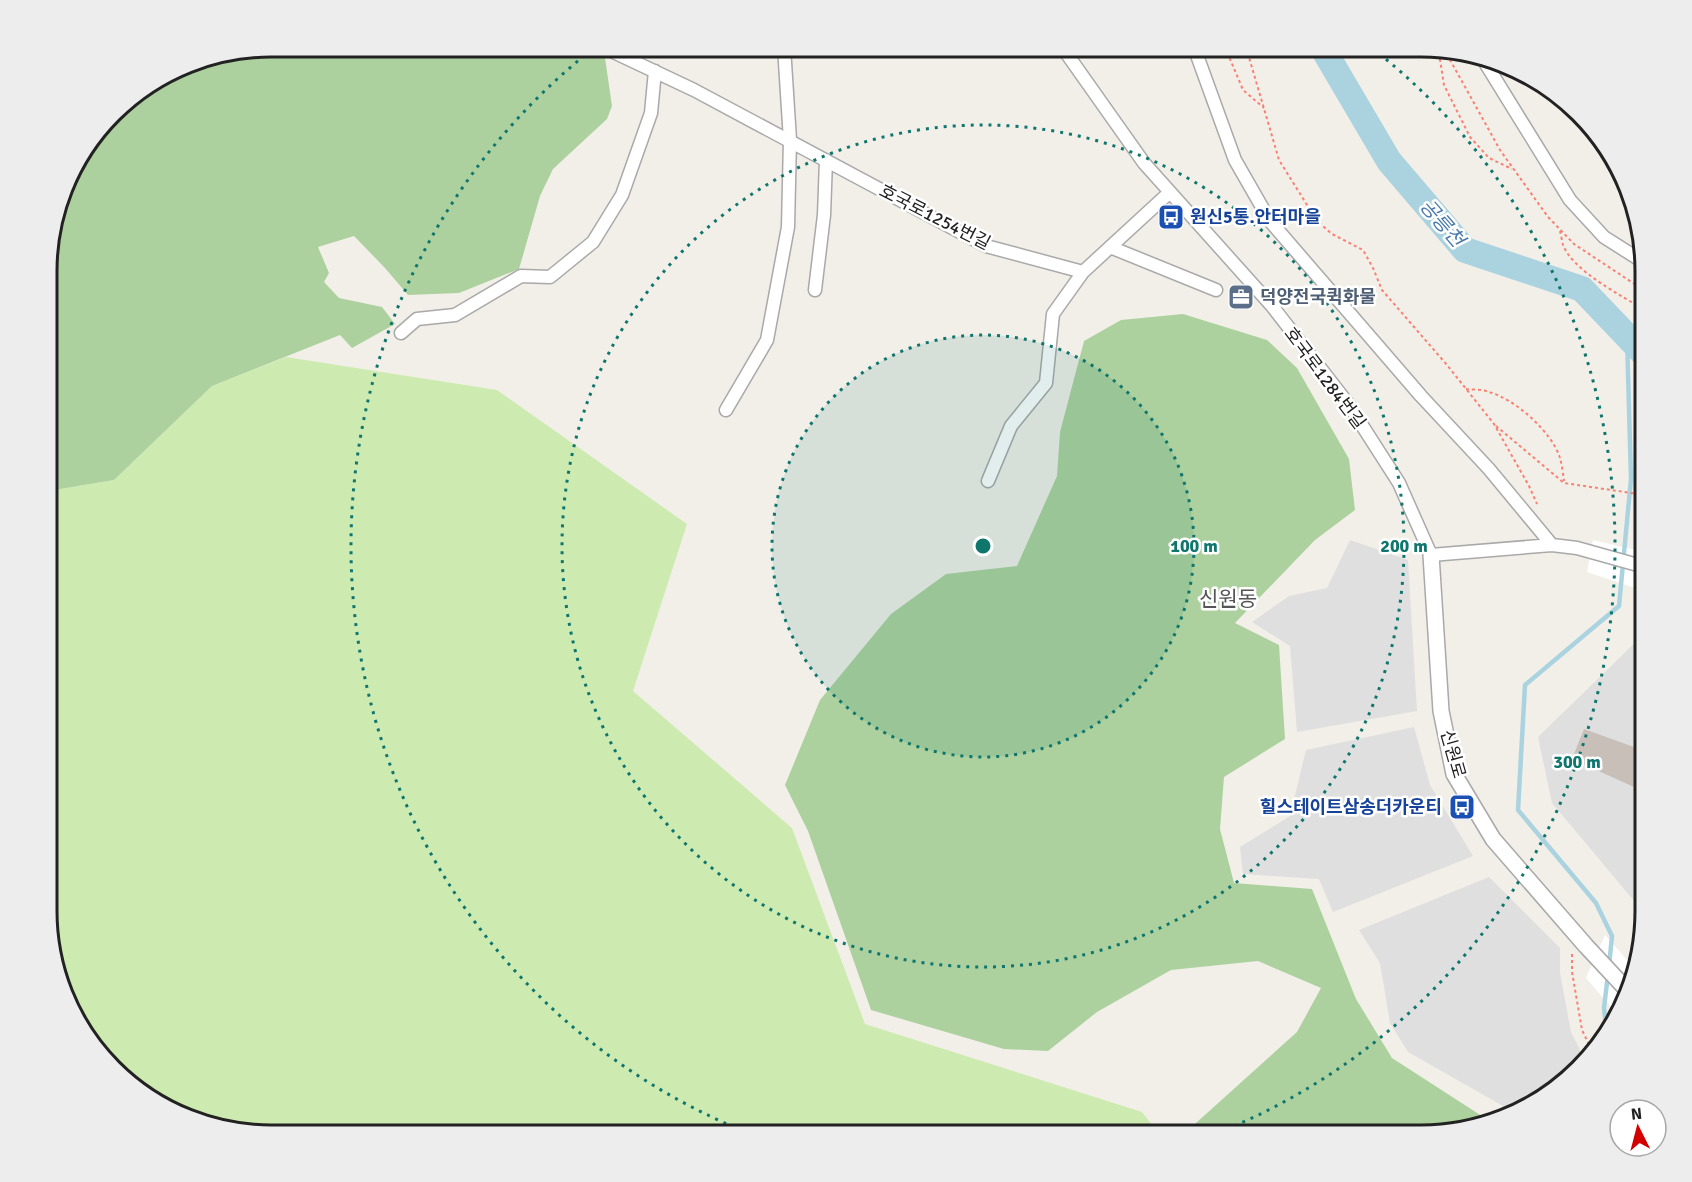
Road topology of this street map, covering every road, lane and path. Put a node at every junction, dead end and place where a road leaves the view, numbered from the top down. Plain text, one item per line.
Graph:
1 (625, 57) edge
2 (785, 57) edge
3 (1069, 57) edge
4 (1198, 57) edge
5 (1229, 57) edge
6 (1249, 57) edge
7 (1440, 58) edge
8 (1450, 59) edge
9 (1488, 67) edge
10 (655, 71) junction
11 (1264, 108) junction
12 (790, 140) junction
13 (826, 160) junction
14 (1513, 169) junction
15 (1170, 192) junction
16 (1560, 230) junction
17 (1110, 247) junction
18 (1635, 257) edge
19 (1083, 272) junction
20 (1635, 285) edge
21 (815, 290) dead end
22 (1216, 290) dead end
23 (1635, 304) edge
24 (401, 333) dead end
25 (1466, 389) junction
26 (726, 411) dead end
27 (1494, 424) junction
28 (988, 481) dead end
29 (1564, 483) junction
30 (1635, 494) edge
31 (1538, 506) dead end
32 (1552, 545) junction
33 (1431, 555) junction
34 (1635, 564) edge
35 (1580, 947) junction
36 (1622, 985) edge
37 (1589, 1044) edge

1 - 10 street, 호국로1254번길
2 - 12 street
3 - 15 street, 호국로1284번길
4 - 32 street
5 - 11 path
6 - 11 path
7 - 14 path
8 - 14 path
9 - 18 street
10 - 12 street, 호국로1254번길
10 - 24 street
11 - 25 path
12 - 13 street, 호국로1254번길
12 - 26 street
13 - 19 street, 호국로1254번길
13 - 21 street
14 - 16 path
15 - 17 street
15 - 33 street, 호국로1284번길
16 - 20 path
16 - 23 path
17 - 19 street
17 - 22 street
19 - 28 street
25 - 27 path
25 - 29 path
27 - 29 path
27 - 31 path
29 - 30 path
32 - 33 street
32 - 34 street
33 - 35 street, 신원로
35 - 36 street, 신원로
35 - 37 path

